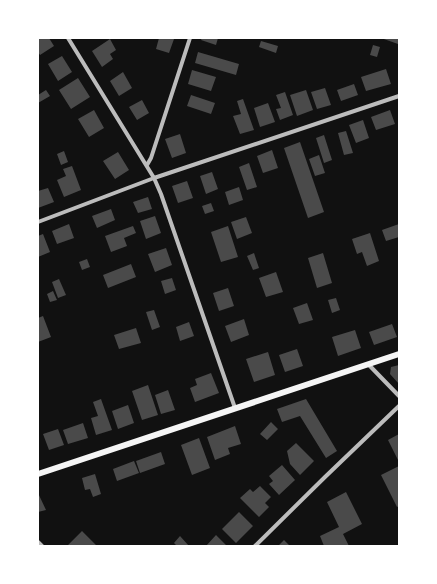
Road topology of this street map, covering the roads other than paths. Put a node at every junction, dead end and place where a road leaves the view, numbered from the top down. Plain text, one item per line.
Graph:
1 (68, 38) edge
2 (190, 38) edge
3 (399, 96) edge
4 (147, 165) junction
5 (154, 178) junction
6 (38, 222) edge
7 (399, 354) edge
8 (368, 364) junction
9 (399, 396) edge
10 (399, 406) edge
11 (235, 408) junction
12 (38, 474) edge
13 (38, 542) edge
14 (42, 546) edge
15 (255, 546) edge

1 - 4 street
2 - 4 street
3 - 5 street
4 - 5 street
5 - 6 street
5 - 11 street
7 - 8 main road
8 - 9 street
8 - 11 main road
10 - 15 street
11 - 12 main road
13 - 14 street

